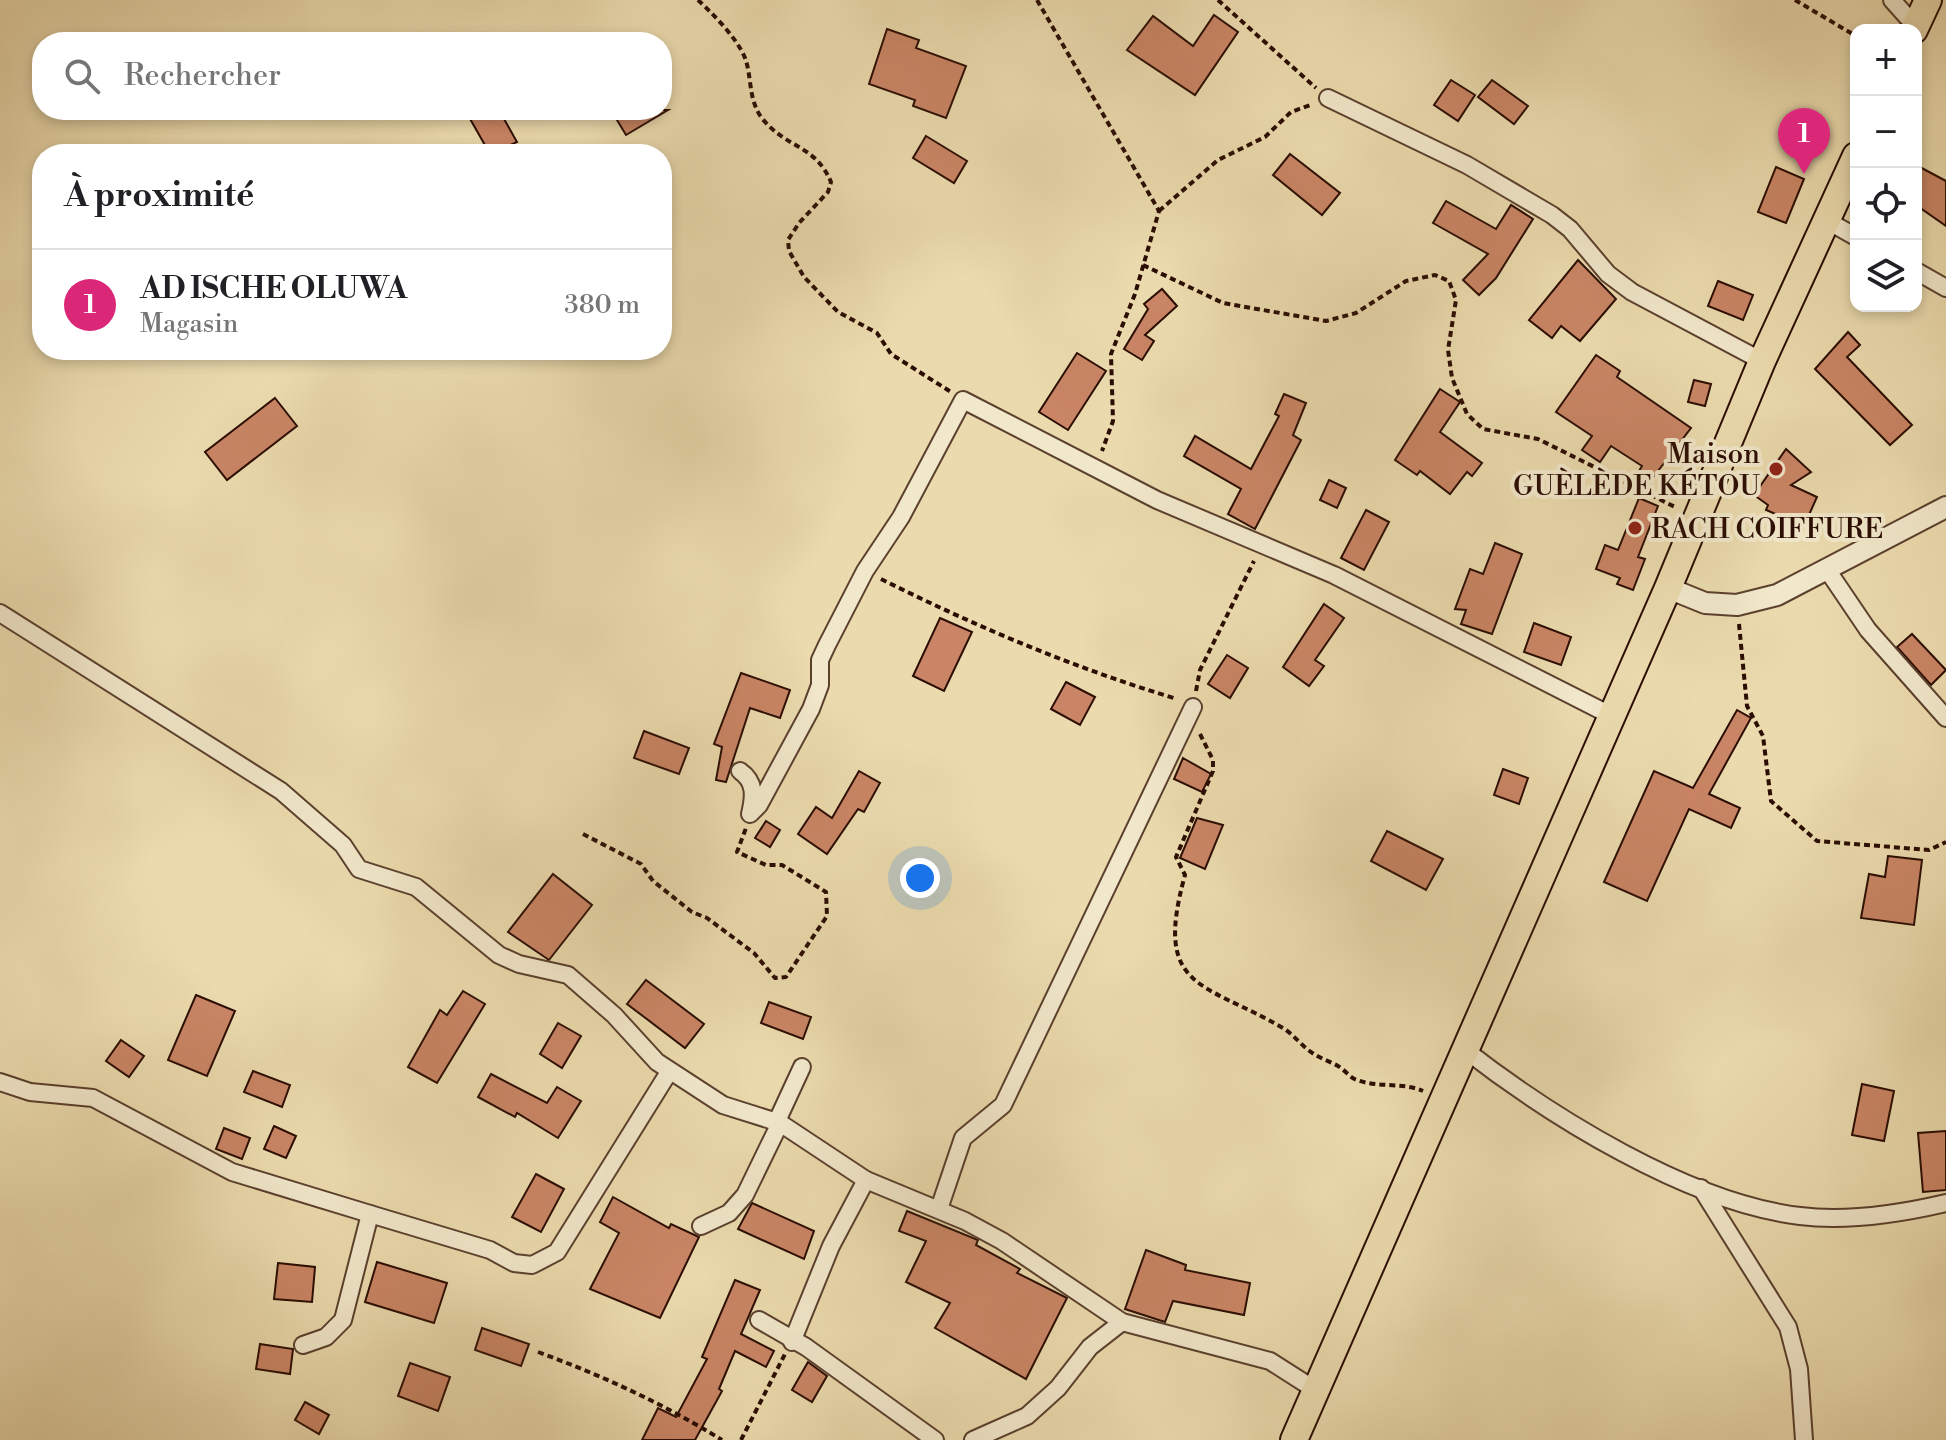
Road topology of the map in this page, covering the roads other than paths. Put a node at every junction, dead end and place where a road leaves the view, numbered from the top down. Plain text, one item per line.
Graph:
1 (1892, 0) edge
2 (1928, 0) edge
3 (1912, 24) edge
4 (1917, 24) edge
5 (1328, 98) road end
6 (1850, 168) edge
7 (1826, 220) junction
8 (1850, 234) edge
9 (1922, 274) edge
10 (1946, 288) edge
11 (1762, 361) junction
12 (1946, 507) edge
13 (1826, 568) junction
14 (1668, 588) junction
15 (0, 613) edge
16 (1193, 707) road end
17 (1612, 716) junction
18 (1946, 718) edge
19 (740, 771) dead end
20 (1464, 1049) junction
21 (802, 1067) dead end
22 (669, 1072) junction
23 (0, 1082) edge
24 (779, 1122) junction
25 (866, 1180) junction
26 (1701, 1188) junction
27 (1946, 1203) edge
28 (939, 1209) junction
29 (370, 1214) junction
30 (701, 1226) dead end
31 (759, 1320) dead end
32 (1122, 1322) junction
33 (792, 1342) junction
34 (303, 1345) dead end
35 (1317, 1391) junction
36 (935, 1440) edge
37 (973, 1440) edge
38 (1294, 1440) edge
39 (1804, 1440) edge

1 - 3 street
2 - 4 main road
5 - 11 street
6 - 7 main road
7 - 8 street
7 - 11 main road
9 - 10 street
11 - 14 main road
12 - 13 street
13 - 14 street
13 - 18 street
14 - 17 main road
15 - 22 street
16 - 28 street
17 - 19 street
17 - 20 main road
20 - 26 street
20 - 35 main road
21 - 24 street
22 - 24 street
22 - 29 street
23 - 29 street
24 - 25 street
24 - 30 street
25 - 28 street
25 - 33 street
26 - 27 street
26 - 39 street
28 - 32 street
29 - 34 street
31 - 33 street
32 - 35 street
32 - 37 street
33 - 36 street
35 - 38 main road

